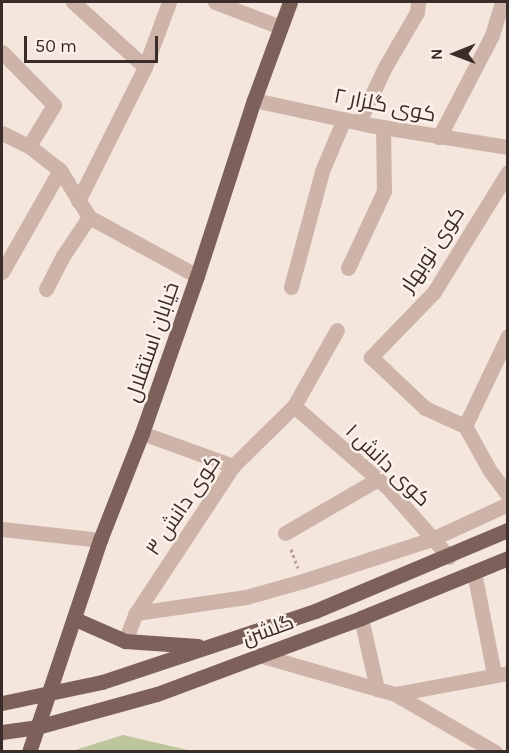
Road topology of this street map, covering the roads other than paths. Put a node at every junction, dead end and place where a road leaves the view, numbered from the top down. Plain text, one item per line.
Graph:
1 (73, 2) edge
2 (169, 2) edge
3 (215, 2) edge
4 (290, 2) edge
5 (418, 2) edge
6 (502, 2) edge
7 (280, 27) junction
8 (2, 52) edge
9 (145, 67) junction
10 (254, 100) junction
11 (344, 119) junction
12 (359, 122) junction
13 (383, 127) junction
14 (2, 133) edge
15 (439, 137) junction
16 (29, 146) junction
17 (507, 147) edge
18 (60, 170) junction
19 (507, 172) edge
20 (78, 201) junction
21 (89, 218) junction
22 (348, 268) dead end
23 (2, 272) edge
24 (197, 276) junction
25 (291, 287) dead end
26 (46, 289) dead end
27 (338, 330) dead end
28 (507, 336) edge
29 (294, 406) junction
30 (465, 426) junction
31 (142, 433) junction
32 (233, 466) junction
33 (378, 479) junction
34 (507, 495) edge
35 (507, 504) edge
36 (2, 530) edge
37 (507, 530) edge
38 (285, 533) road end
39 (432, 539) junction
40 (100, 540) junction
41 (449, 557) junction
42 (507, 558) edge
43 (474, 573) junction
44 (136, 613) junction
45 (361, 618) junction
46 (75, 619) junction
47 (125, 641) junction
48 (210, 646) junction
49 (259, 655) junction
50 (501, 674) edge
51 (377, 689) junction
52 (395, 694) junction
53 (48, 695) junction
54 (2, 703) edge
55 (37, 727) junction
56 (2, 732) edge
57 (29, 752) edge
58 (495, 752) edge

1 - 9 street
2 - 9 street
3 - 7 street
4 - 7 main road, خیابان استقلال
5 - 12 street
6 - 15 street
7 - 10 main road, خیابان استقلال
8 - 16 street
9 - 20 street
10 - 11 street, کوی گلزار ۲
10 - 24 main road, خیابان استقلال
11 - 12 street, کوی گلزار ۲
11 - 25 street
12 - 13 street, کوی گلزار ۲
13 - 15 street, کوی گلزار ۲
13 - 22 street
14 - 16 street
15 - 17 street, کوی گلزار ۲
16 - 18 street
18 - 20 street
18 - 23 street
19 - 30 street, کوی نوبهار
20 - 21 street
21 - 24 street
21 - 26 street
24 - 31 main road, خیابان استقلال
27 - 29 street, کوی دانش ۳
28 - 30 street
29 - 32 street, کوی دانش ۳
29 - 33 street, کوی دانش ۱
30 - 34 street
31 - 32 street
31 - 40 main road, خیابان استقلال
32 - 44 street, کوی دانش ۳
33 - 38 street
33 - 39 street, کوی دانش ۱
35 - 39 street
36 - 40 street
37 - 41 main road, گلشن
39 - 41 street, کوی دانش ۱
39 - 44 street
40 - 46 main road, خیابان استقلال
41 - 48 main road, گلشن
42 - 43 main road, گلشن
43 - 45 main road, گلشن
43 - 50 street
44 - 47 street, کوی دانش ۳
45 - 49 main road, گلشن
45 - 51 street
46 - 47 main road
46 - 53 main road, خیابان استقلال
47 - 48 main road
48 - 53 main road, گلشن
49 - 51 street
49 - 55 main road, گلشن
50 - 52 street
51 - 52 street
52 - 58 street
53 - 54 main road, گلشن
53 - 55 main road, خیابان استقلال
55 - 56 main road, گلشن
55 - 57 main road, خیابان استقلال

